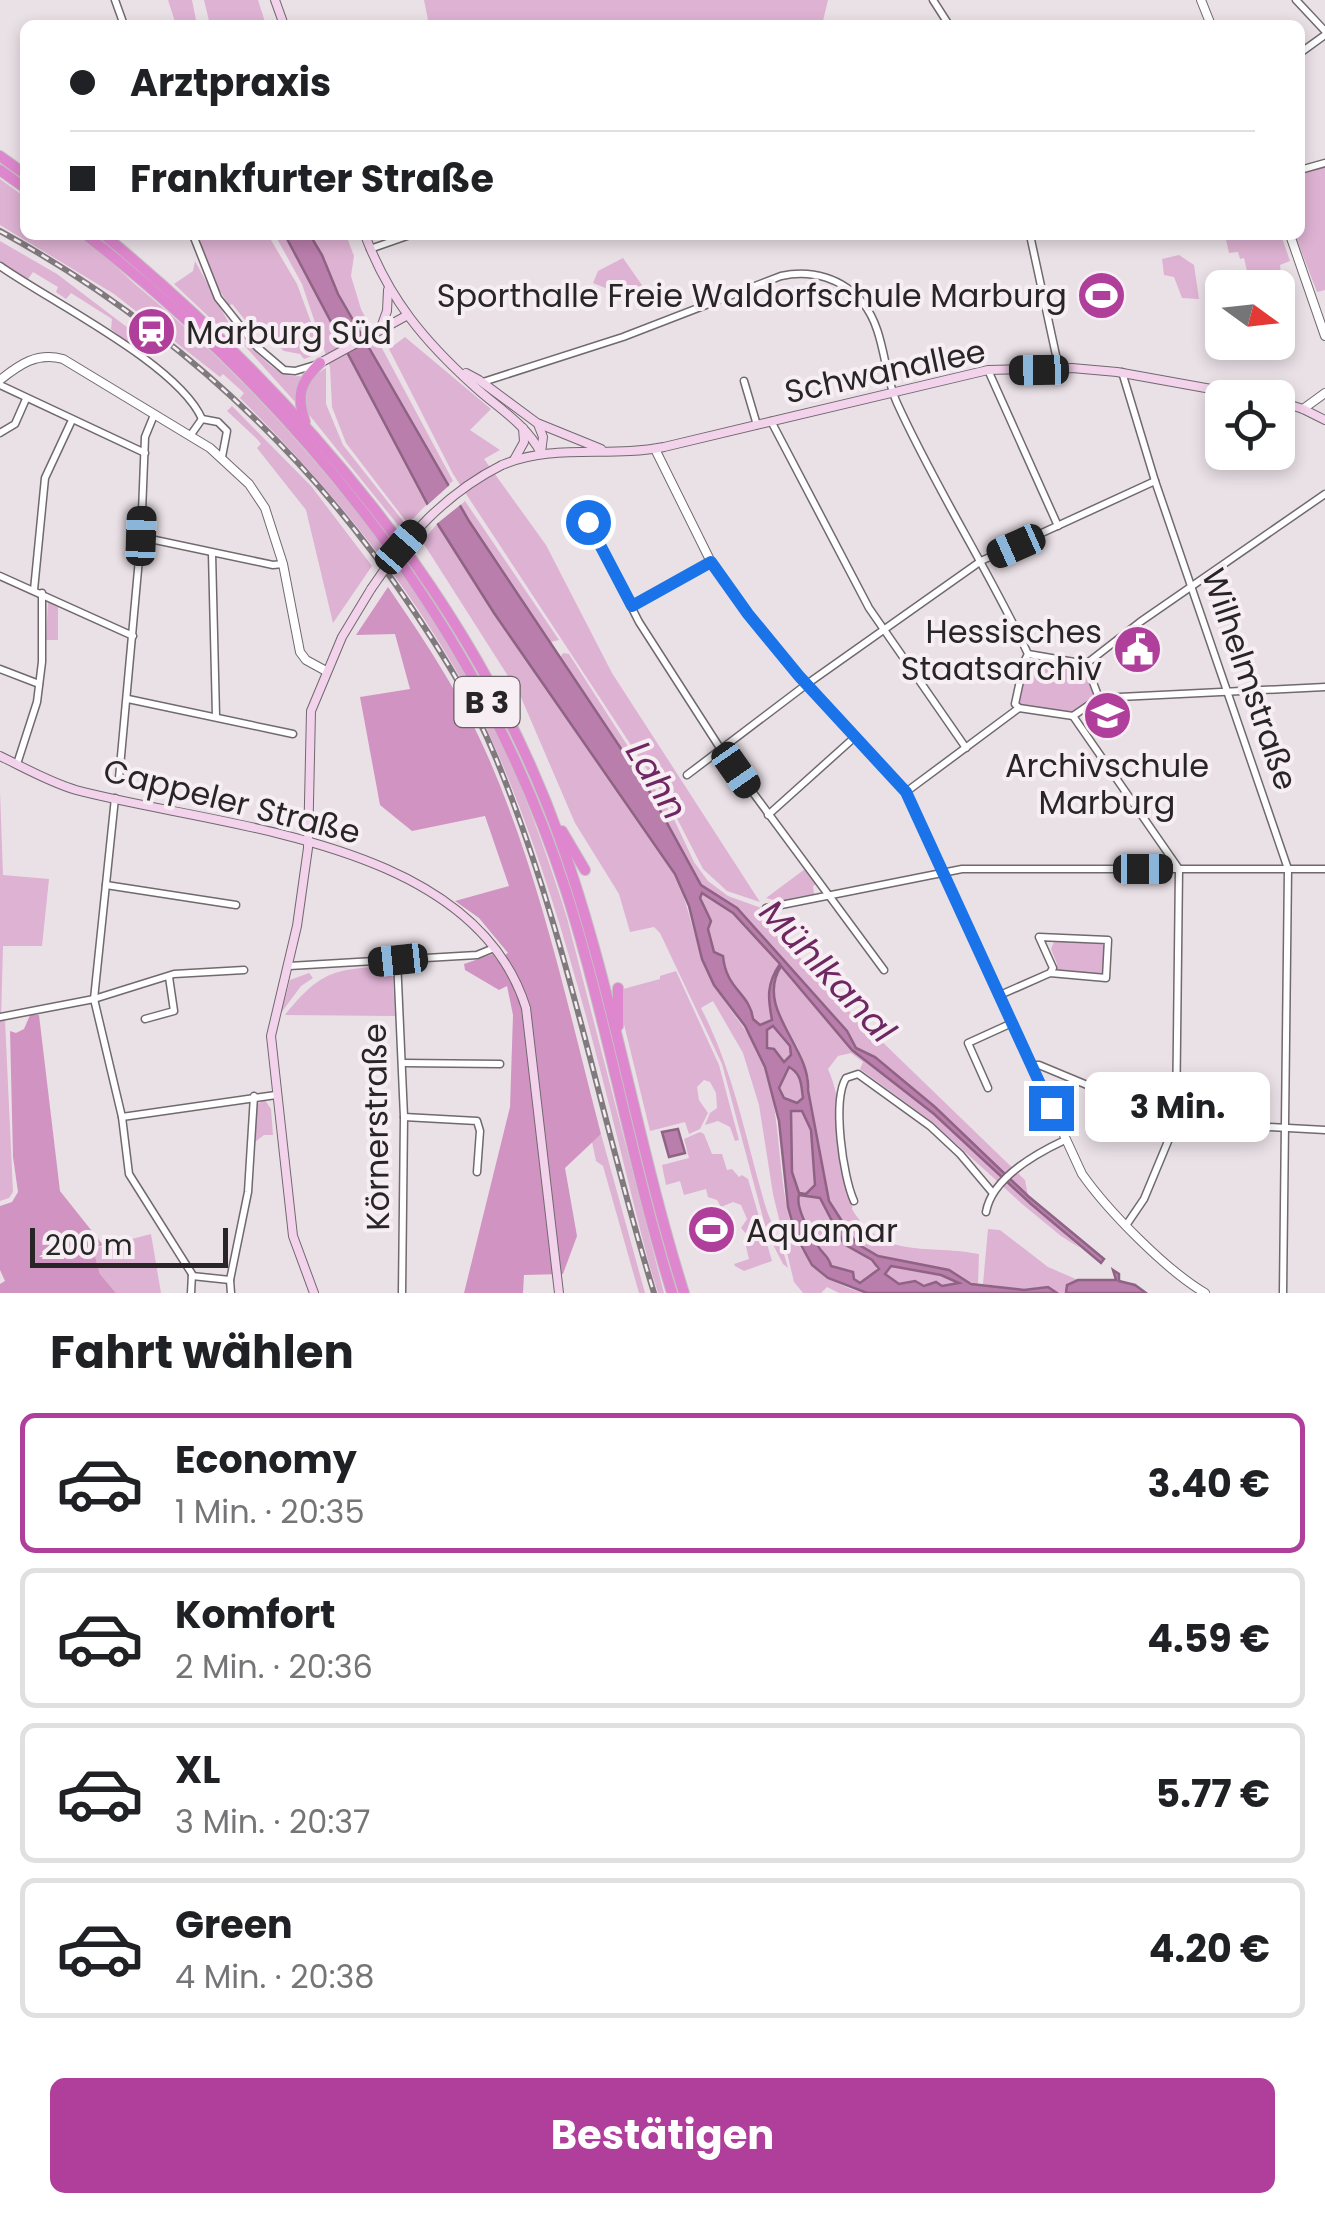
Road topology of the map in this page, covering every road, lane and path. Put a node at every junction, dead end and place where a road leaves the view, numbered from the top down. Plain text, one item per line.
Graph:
1 (1296, 0) edge
2 (1325, 33) edge
3 (1305, 49) edge
4 (92, 240) edge
5 (110, 240) edge
6 (195, 240) edge
7 (366, 240) edge
8 (396, 240) edge
9 (1031, 240) edge
10 (1292, 240) edge
11 (370, 249) junction
12 (0, 266) edge
13 (388, 286) junction
14 (406, 316) junction
15 (378, 333) junction
16 (1325, 336) edge
17 (320, 363) joint
18 (1059, 369) junction
19 (988, 370) junction
20 (307, 371) junction
21 (462, 372) junction
22 (1118, 372) junction
23 (506, 377) junction
24 (744, 381) dead end
25 (0, 382) edge
26 (483, 382) junction
27 (1205, 388) edge
28 (893, 391) junction
29 (1325, 393) edge
30 (26, 399) junction
31 (506, 400) junction
32 (1295, 406) edge
33 (1303, 408) junction
34 (154, 415) junction
35 (204, 419) junction
36 (72, 420) junction
37 (1324, 420) edge
38 (771, 421) junction
39 (537, 423) junction
40 (757, 424) junction
41 (523, 427) junction
42 (306, 428) junction
43 (0, 432) edge
44 (190, 436) junction
45 (655, 448) junction
46 (606, 451) junction
47 (145, 453) junction
48 (540, 454) junction
49 (222, 457) junction
50 (514, 460) junction
51 (1156, 481) junction
52 (1325, 494) edge
53 (588, 522) dead end
54 (1058, 526) junction
55 (141, 536) junction
56 (212, 553) junction
57 (980, 561) junction
58 (711, 562) junction
59 (283, 564) junction
60 (0, 576) edge
61 (1193, 588) junction
62 (38, 592) junction
63 (632, 606) junction
64 (884, 631) junction
65 (133, 636) junction
66 (1028, 654) junction
67 (1086, 664) junction
68 (0, 670) edge
69 (326, 671) junction
70 (39, 684) junction
71 (807, 684) junction
72 (1325, 687) edge
73 (1226, 690) junction
74 (1098, 698) junction
75 (128, 699) junction
76 (1019, 708) junction
77 (1073, 716) junction
78 (216, 717) junction
79 (294, 734) dead end
80 (856, 736) junction
81 (720, 748) junction
82 (966, 748) junction
83 (0, 756) edge
84 (16, 764) junction
85 (687, 775) dead end
86 (119, 778) dead end
87 (906, 792) junction
88 (116, 798) junction
89 (546, 804) junction
90 (768, 815) junction
91 (309, 840) junction
92 (1179, 869) junction
93 (1288, 869) junction
94 (1325, 869) edge
95 (585, 870) dead end
96 (941, 871) junction
97 (106, 885) junction
98 (829, 897) junction
99 (236, 905) dead end
100 (766, 908) dead end
101 (494, 948) junction
102 (398, 960) junction
103 (289, 966) junction
104 (244, 970) dead end
105 (884, 970) dead end
106 (1050, 974) junction
107 (169, 978) junction
108 (618, 988) dead end
109 (1000, 996) junction
110 (94, 999) junction
111 (0, 1017) edge
112 (145, 1019) dead end
113 (1012, 1023) junction
114 (618, 1042) junction
115 (403, 1063) junction
116 (500, 1064) dead end
117 (1031, 1065) junction
118 (988, 1088) dead end
119 (276, 1095) junction
120 (254, 1096) junction
121 (404, 1117) junction
122 (122, 1118) junction
123 (1176, 1122) junction
124 (1285, 1128) junction
125 (1325, 1130) edge
126 (1065, 1140) junction
127 (477, 1172) dead end
128 (992, 1192) junction
129 (854, 1202) dead end
130 (986, 1212) dead end
131 (1127, 1224) junction
132 (192, 1276) junction
133 (230, 1280) junction
134 (191, 1293) edge
135 (231, 1293) edge
136 (314, 1293) edge
137 (402, 1293) edge
138 (558, 1293) edge
139 (672, 1293) edge
140 (684, 1293) edge
141 (1205, 1293) edge
142 (1282, 1293) edge

1 - 2 street
2 - 3 street
4 - 139 highway, B 3
5 - 42 highway, B 3
6 - 20 street
7 - 11 main road
8 - 11 street
9 - 18 street
10 - 16 street
11 - 13 main road
12 - 35 street
13 - 14 main road
13 - 15 main road
14 - 15 main road
14 - 21 main road
15 - 17 main road
17 - 20 highway
18 - 19 main road, Schwanallee
18 - 22 main road, Schwanallee
19 - 28 main road, Schwanallee
19 - 54 street
20 - 42 highway
21 - 26 main road
21 - 41 main road
22 - 27 main road, Schwanallee
22 - 51 street, Wilhelmstraße
23 - 26 street
23 - 28 street
23 - 31 street
24 - 40 street, Schwanallee
25 - 30 street
25 - 34 street
26 - 31 main road
28 - 38 main road, Schwanallee
28 - 57 street
29 - 33 street
30 - 36 street
30 - 43 street
31 - 39 main road
32 - 33 main road
33 - 37 main road
34 - 44 street
34 - 47 street
35 - 44 street
35 - 49 street
36 - 47 street
36 - 62 street
38 - 40 main road, Schwanallee
38 - 64 street
39 - 46 main road
39 - 48 main road
40 - 45 main road, Schwanallee
41 - 48 main road
41 - 50 main road
42 - 89 highway, B 3
44 - 49 street
45 - 46 main road, Schwanallee
45 - 58 street
46 - 48 main road, Schwanallee
47 - 55 street
48 - 50 main road, Schwanallee
49 - 59 street
50 - 69 main road, Schwanallee, bridge
51 - 54 street
51 - 61 street, Wilhelmstraße
52 - 61 street
53 - 63 street
54 - 57 street
55 - 56 street
55 - 65 street
56 - 59 street
56 - 78 street
57 - 64 street
57 - 66 street
58 - 63 street
58 - 71 street
59 - 69 street
60 - 62 street
61 - 67 street
61 - 73 street, Wilhelmstraße
62 - 65 street
62 - 70 street
63 - 81 street
64 - 71 street
64 - 82 street
65 - 75 street
66 - 67 street
66 - 76 street
67 - 74 street
68 - 70 street
69 - 91 main road, Schwanallee
70 - 84 street
71 - 80 street
71 - 81 street
72 - 73 street
73 - 74 street
73 - 93 street, Wilhelmstraße
74 - 77 street
75 - 78 street
75 - 86 street
76 - 77 street
76 - 82 street
77 - 92 street
78 - 79 street
80 - 87 street
80 - 90 street
81 - 85 street
81 - 90 street
82 - 87 street
83 - 84 main road, Cappeler Straße
84 - 88 main road, Cappeler Straße
87 - 96 street
88 - 91 main road, Cappeler Straße
88 - 97 street
89 - 95 highway
89 - 114 highway, B 3
90 - 98 street
91 - 101 main road, Cappeler Straße
91 - 103 main road, Schwanallee
92 - 93 street
92 - 96 street
92 - 123 street
93 - 94 street
93 - 124 street, Wilhelmstraße
96 - 98 street
96 - 109 street
97 - 99 street
97 - 110 street
98 - 100 street
98 - 105 street
101 - 102 street
101 - 138 main road, Cappeler Straße
102 - 103 street
102 - 115 street, Körnerstraße
103 - 119 main road, Schwanallee
104 - 107 street
106 - 106 street
106 - 109 street
107 - 110 street
107 - 112 street
108 - 114 highway
109 - 113 street
110 - 111 street
110 - 122 street
113 - 117 street
113 - 118 street
114 - 140 highway, B 3
115 - 116 street
115 - 121 street, Körnerstraße
117 - 123 street
117 - 126 street
119 - 120 street
119 - 136 main road, Schwanallee
120 - 122 street
120 - 133 street
121 - 127 street
121 - 137 street, Körnerstraße
122 - 132 street
123 - 124 street
123 - 131 street
124 - 125 street
124 - 142 street, Wilhelmstraße
126 - 128 street
126 - 131 street
128 - 129 street
128 - 130 street
131 - 141 street
132 - 133 street
132 - 134 street
133 - 135 street

